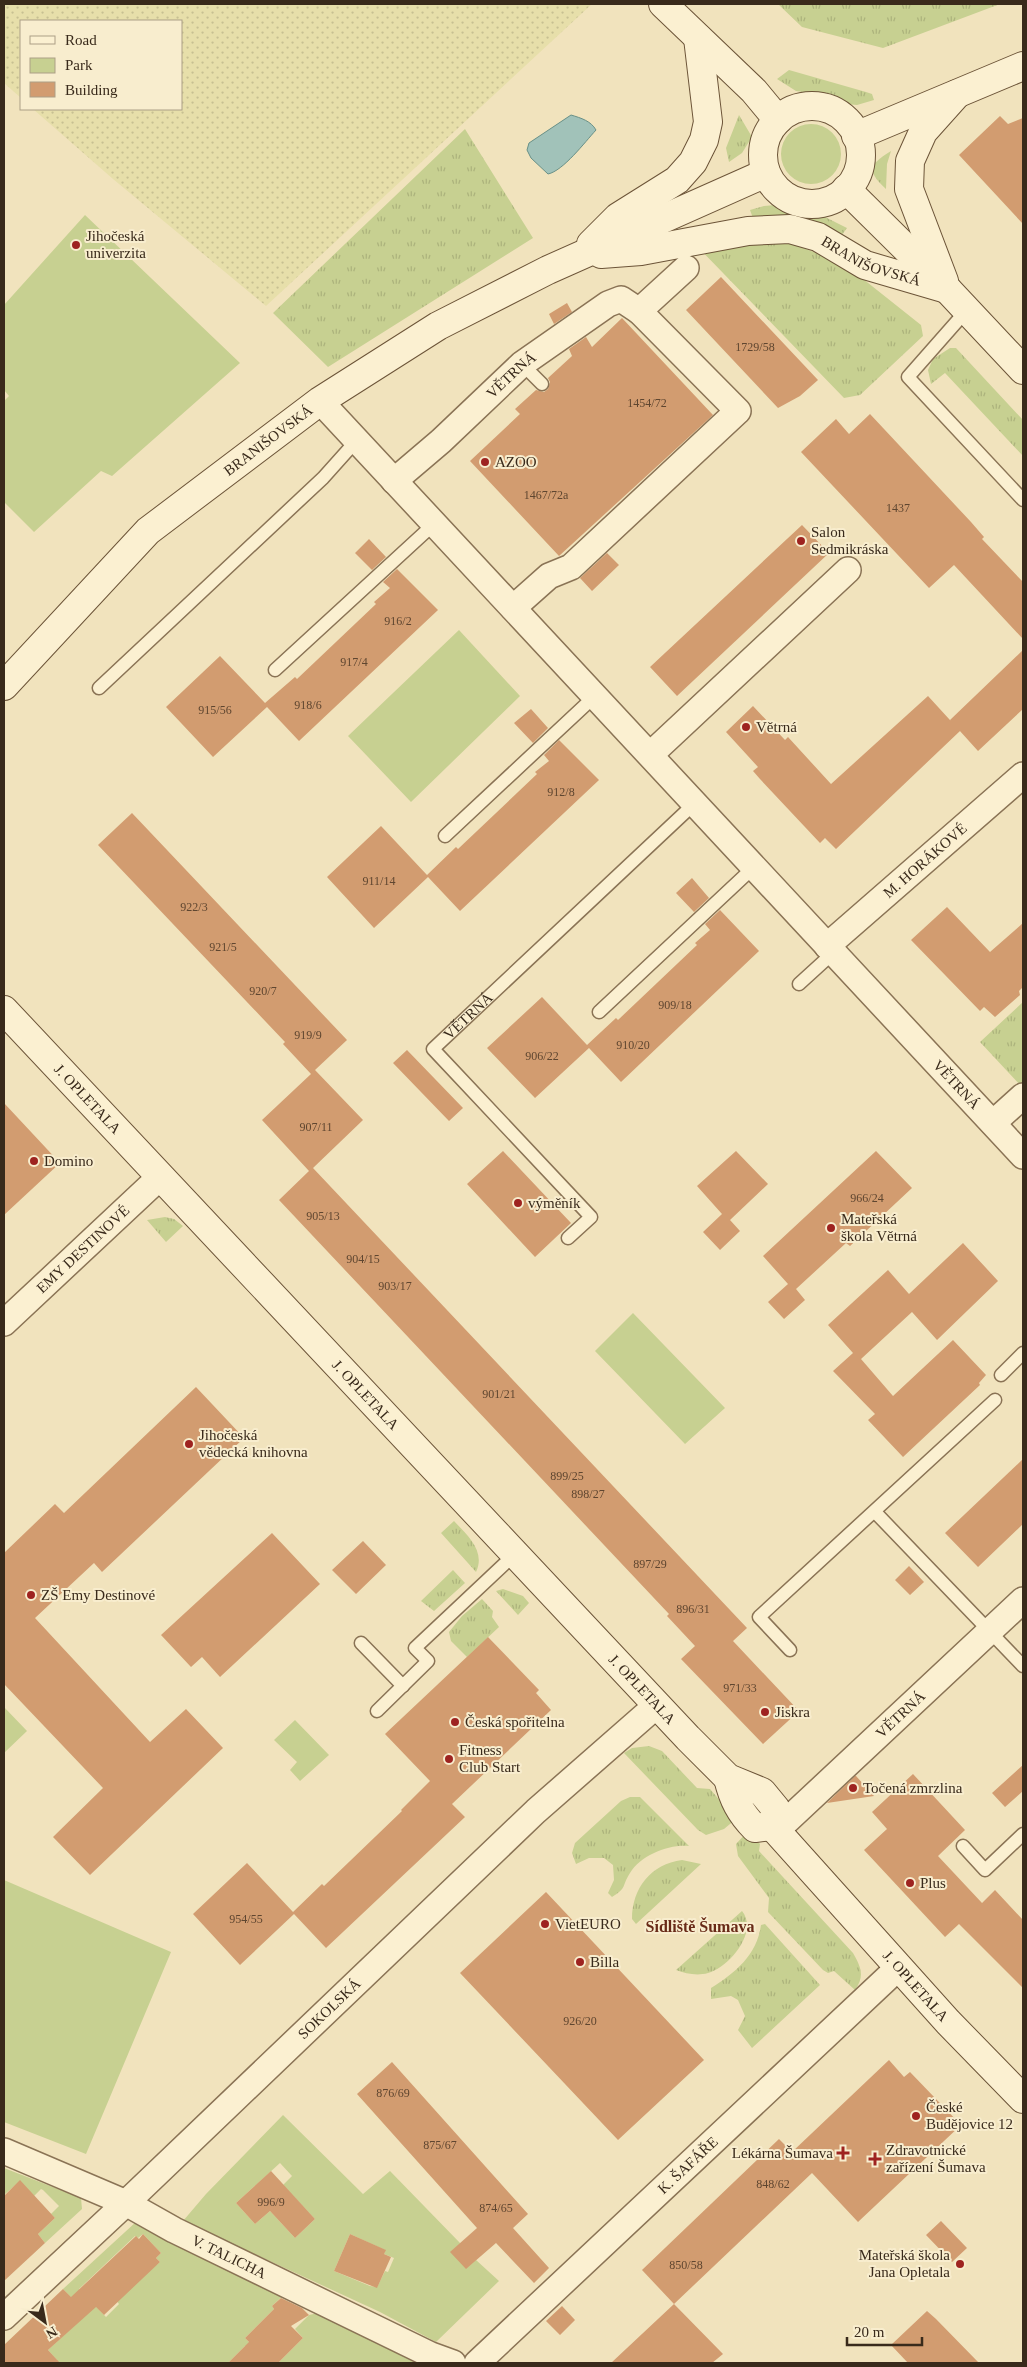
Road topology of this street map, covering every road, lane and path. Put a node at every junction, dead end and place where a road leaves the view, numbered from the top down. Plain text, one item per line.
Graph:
1 (663, 4) edge
2 (698, 38) junction
3 (1023, 66) edge
4 (957, 94) junction
5 (778, 120) junction
6 (856, 136) junction
7 (766, 172) junction
8 (846, 189) junction
9 (580, 256) junction
10 (686, 268) dead end
11 (947, 289) junction
12 (967, 310) junction
13 (639, 311) junction
14 (522, 364) junction
15 (1023, 370) edge
16 (542, 384) dead end
17 (320, 401) junction
18 (357, 440) junction
19 (394, 481) junction
20 (1023, 500) edge
21 (434, 524) junction
22 (848, 570) dead end
23 (513, 608) junction
24 (275, 670) dead end
25 (4, 686) edge
26 (99, 688) dead end
27 (595, 696) junction
28 (651, 754) junction
29 (1023, 775) edge
30 (694, 804) junction
31 (444, 836) dead end
32 (754, 867) junction
33 (830, 950) junction
34 (799, 984) dead end
35 (5, 1012) edge
36 (599, 1012) dead end
37 (1023, 1096) edge
38 (993, 1123) junction
39 (1023, 1156) edge
40 (160, 1177) junction
41 (568, 1238) dead end
42 (4, 1323) edge
43 (1023, 1353) edge
44 (1001, 1375) dead end
45 (996, 1400) dead end
46 (875, 1512) junction
47 (515, 1554) junction
48 (1023, 1600) edge
49 (990, 1631) junction
50 (361, 1644) dead end
51 (790, 1650) dead end
52 (1023, 1666) edge
53 (403, 1686) junction
54 (657, 1705) junction
55 (377, 1711) dead end
56 (774, 1828) junction
57 (1023, 1834) edge
58 (962, 1846) dead end
59 (899, 1967) junction
60 (1023, 2100) edge
61 (4, 2151) edge
62 (126, 2204) junction
63 (4, 2317) edge
64 (453, 2363) edge
65 (477, 2363) edge

1 - 2 street
2 - 5 street
2 - 9 street, BRANIŠOVSKÁ
3 - 4 street, BRANIŠOVSKÁ
4 - 6 street, BRANIŠOVSKÁ
4 - 11 street, BRANIŠOVSKÁ
5 - 6 street
5 - 7 street
6 - 8 street
7 - 8 street
7 - 9 street, BRANIŠOVSKÁ
8 - 11 street
9 - 11 street, BRANIŠOVSKÁ
9 - 17 street, BRANIŠOVSKÁ
10 - 13 street
11 - 12 street
12 - 15 street
12 - 20 lane
13 - 14 street, VĚTRNÁ
13 - 23 street, VĚTRNÁ
14 - 16 lane
14 - 19 street, VĚTRNÁ
17 - 18 street, VĚTRNÁ
17 - 25 street, BRANIŠOVSKÁ
18 - 19 street, VĚTRNÁ
18 - 26 lane
19 - 21 street, VĚTRNÁ
21 - 23 street, VĚTRNÁ
21 - 24 lane
22 - 28 street
23 - 27 street, VĚTRNÁ
27 - 28 street, VĚTRNÁ
27 - 31 lane
28 - 30 street, VĚTRNÁ
29 - 33 street, M. HORÁKOVÉ
30 - 32 street, VĚTRNÁ
30 - 41 lane, VĚTRNÁ
32 - 33 street, VĚTRNÁ
32 - 36 lane
33 - 34 lane
33 - 38 street, VĚTRNÁ
35 - 40 street, J. OPLETALA
37 - 38 street
38 - 39 street, VĚTRNÁ
40 - 42 street, EMY DESTINOVÉ
40 - 47 street, J. OPLETALA
43 - 44 lane
45 - 46 lane
46 - 49 lane
46 - 51 lane
47 - 53 lane
47 - 54 street, J. OPLETALA
48 - 49 street, VĚTRNÁ
49 - 52 lane
49 - 56 street, VĚTRNÁ
50 - 53 lane
53 - 55 lane
54 - 56 street, J. OPLETALA
54 - 62 street, SOKOLSKÁ
56 - 59 street, J. OPLETALA
57 - 58 lane
59 - 60 street, J. OPLETALA
59 - 65 street, K. ŠAFÁŘE
61 - 62 street, V. TALICHA
62 - 63 street, SOKOLSKÁ
62 - 64 street, V. TALICHA

